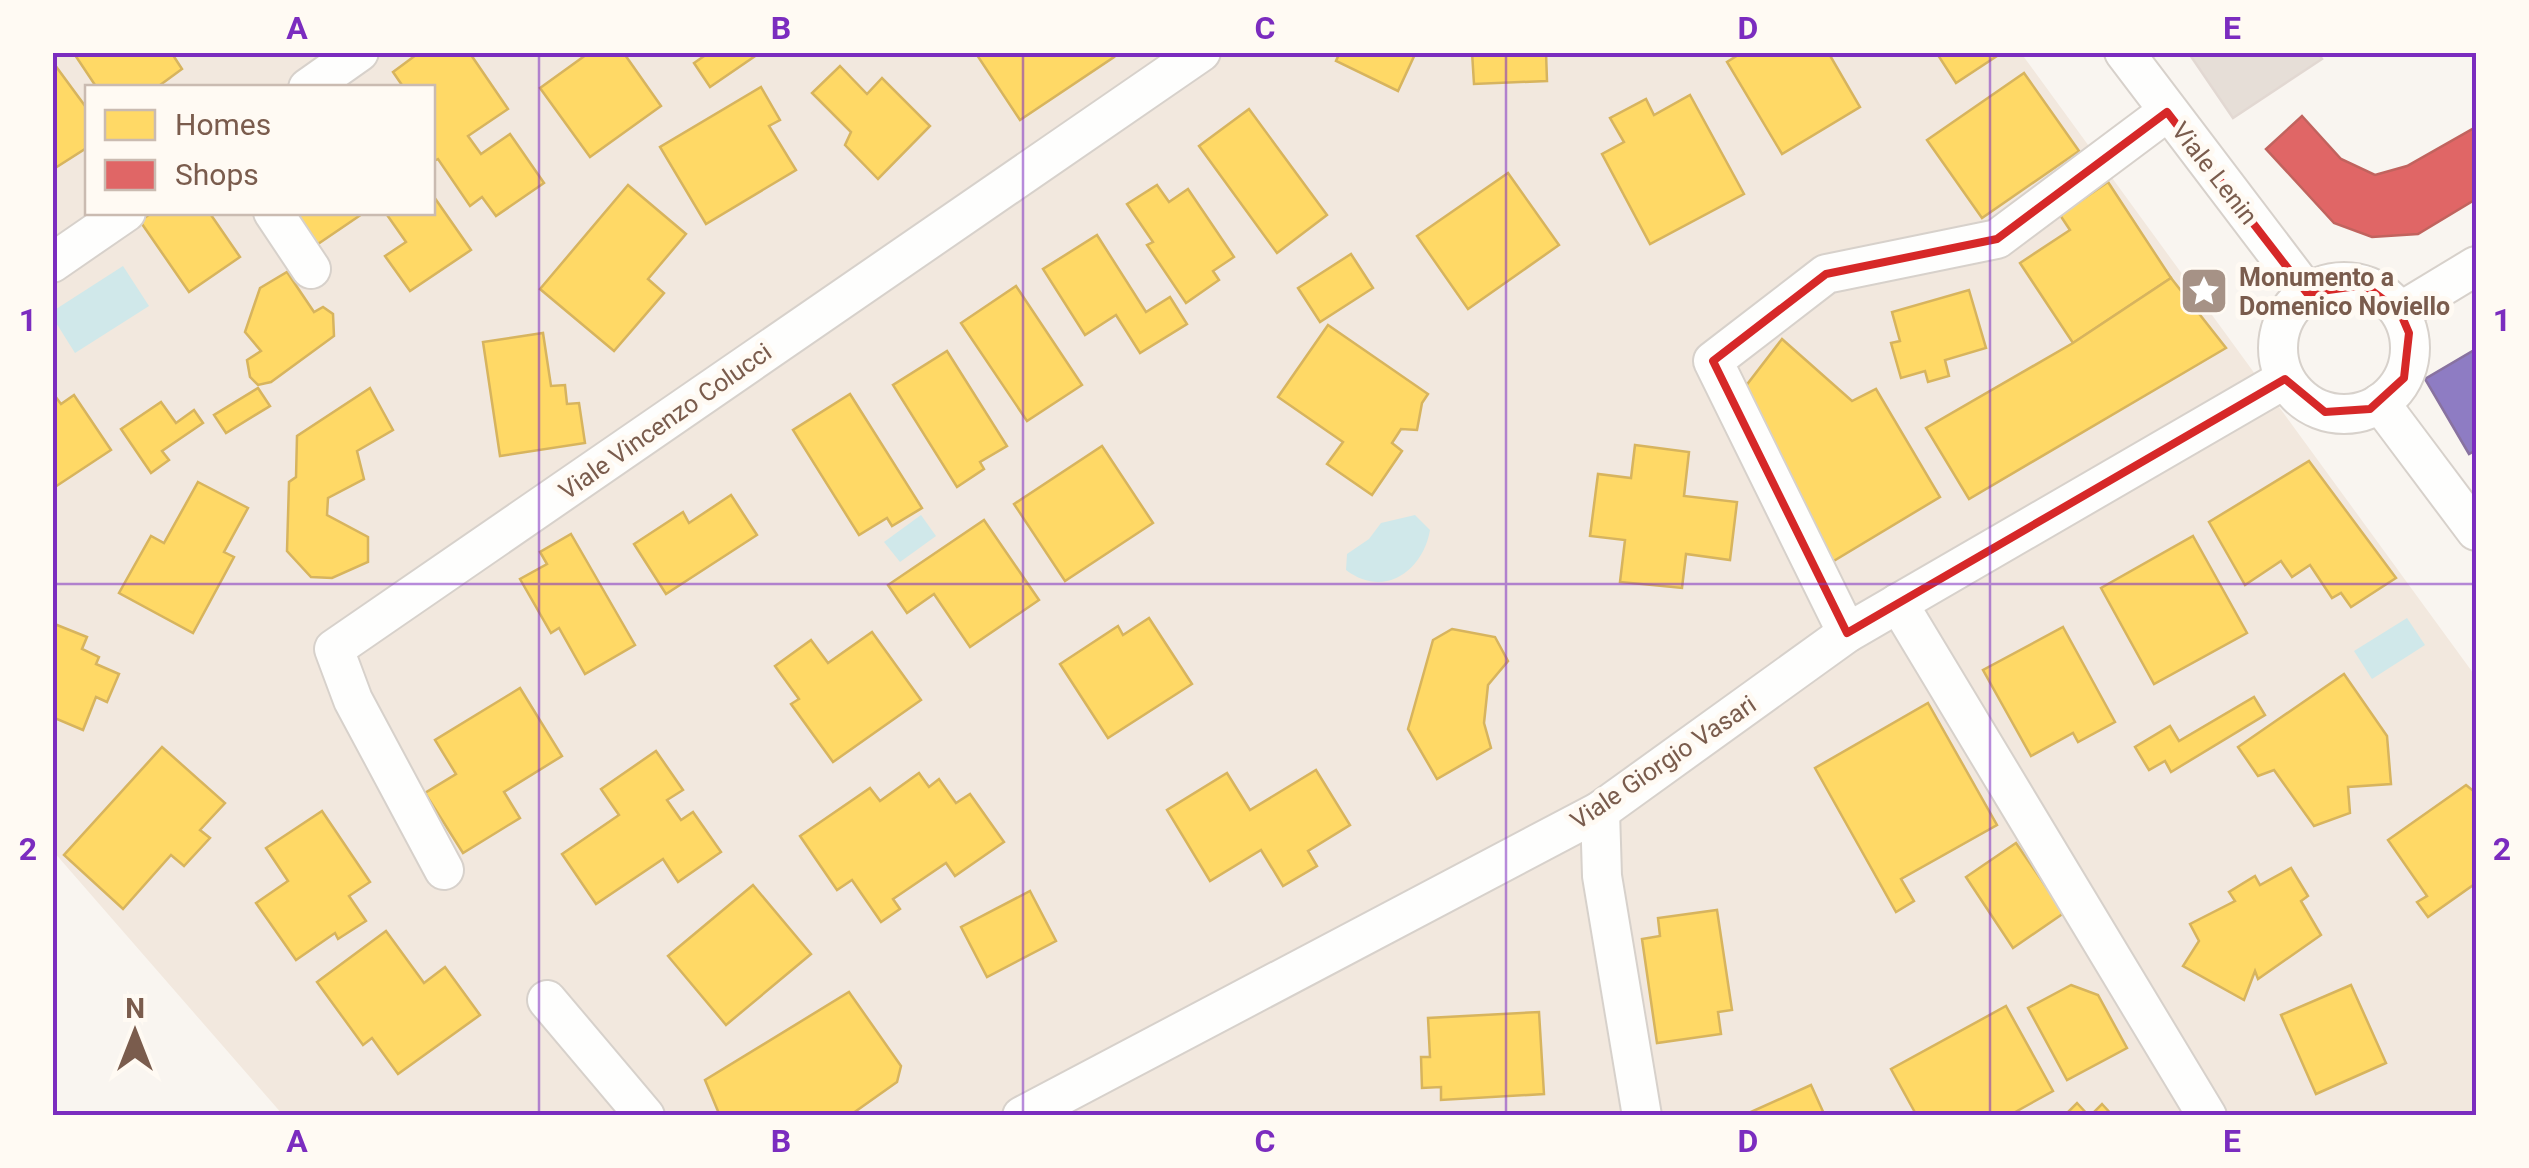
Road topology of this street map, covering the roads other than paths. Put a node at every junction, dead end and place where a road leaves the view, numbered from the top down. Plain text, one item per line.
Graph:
1 (359, 52) edge
2 (1200, 52) edge
3 (2124, 52) edge
4 (312, 85) edge
5 (2167, 112) junction
6 (122, 215) edge
7 (275, 215) edge
8 (52, 263) edge
9 (2476, 266) edge
10 (311, 269) dead end
11 (2307, 293) junction
12 (2400, 312) junction
13 (2285, 378) junction
14 (2380, 402) junction
15 (2476, 531) edge
16 (1898, 603) junction
17 (1847, 633) junction
18 (1600, 811) junction
19 (444, 870) dead end
20 (547, 1000) dead end
21 (645, 1116) edge
22 (1022, 1116) edge
23 (1642, 1116) edge
24 (2208, 1116) edge

1 - 4 street
2 - 19 street, Viale Vincenzo Colucci
3 - 5 street, Viale Lenin
5 - 11 street, Viale Lenin
5 - 17 street
6 - 8 street
7 - 10 street
9 - 12 street
11 - 12 street
11 - 13 street
12 - 14 street
13 - 14 street
13 - 16 street, Viale Giorgio Vasari
14 - 15 street
16 - 17 street, Viale Giorgio Vasari
16 - 24 street
17 - 18 street, Viale Giorgio Vasari
18 - 22 street, Viale Giorgio Vasari
18 - 23 street
20 - 21 street

